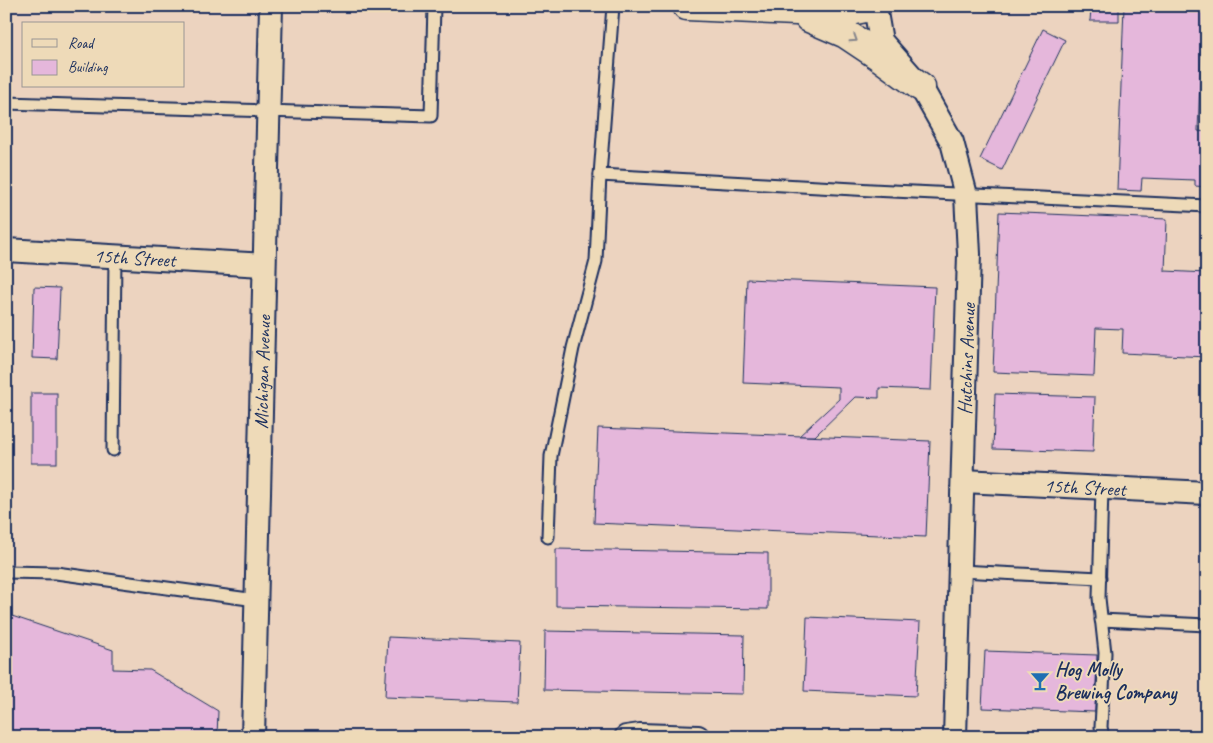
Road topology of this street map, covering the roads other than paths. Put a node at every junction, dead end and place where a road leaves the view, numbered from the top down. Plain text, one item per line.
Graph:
1 (271, 6) edge
2 (434, 6) edge
3 (613, 6) edge
4 (687, 6) edge
5 (875, 6) edge
6 (716, 7) edge
7 (794, 11) junction
8 (921, 87) junction
9 (6, 103) edge
10 (268, 112) junction
11 (600, 175) junction
12 (966, 195) junction
13 (1207, 206) edge
14 (6, 250) edge
15 (115, 256) junction
16 (264, 264) junction
17 (113, 450) dead end
18 (963, 482) junction
19 (1102, 488) junction
20 (1207, 493) edge
21 (548, 537) dead end
22 (960, 571) junction
23 (6, 572) edge
24 (1100, 578) junction
25 (256, 600) junction
26 (1102, 620) junction
27 (1207, 625) edge
28 (253, 737) edge
29 (626, 737) edge
30 (686, 737) edge
31 (698, 737) edge
32 (955, 737) edge
33 (1104, 737) edge

1 - 10 street, Michigan Avenue
2 - 10 lane
3 - 11 lane
4 - 6 street
5 - 7 street
5 - 8 street, Hutchins Avenue
6 - 7 street
7 -> 8 street
8 - 12 street, Hutchins Avenue
9 - 10 lane
10 - 16 street, Michigan Avenue
11 - 12 lane
11 - 21 lane
12 - 13 lane
12 - 18 street, Hutchins Avenue
14 - 15 street, 15th Street
15 - 16 street, 15th Street
15 - 17 lane
16 - 25 street, Michigan Avenue
18 - 19 street, 15th Street
18 - 22 street, Hutchins Avenue
19 - 20 street, 15th Street
19 - 24 lane
22 - 24 lane
22 - 32 street, Hutchins Avenue
23 - 25 lane
24 - 26 lane
25 - 28 street, Michigan Avenue
26 - 27 lane
26 - 33 lane
29 - 30 street
30 - 31 street

